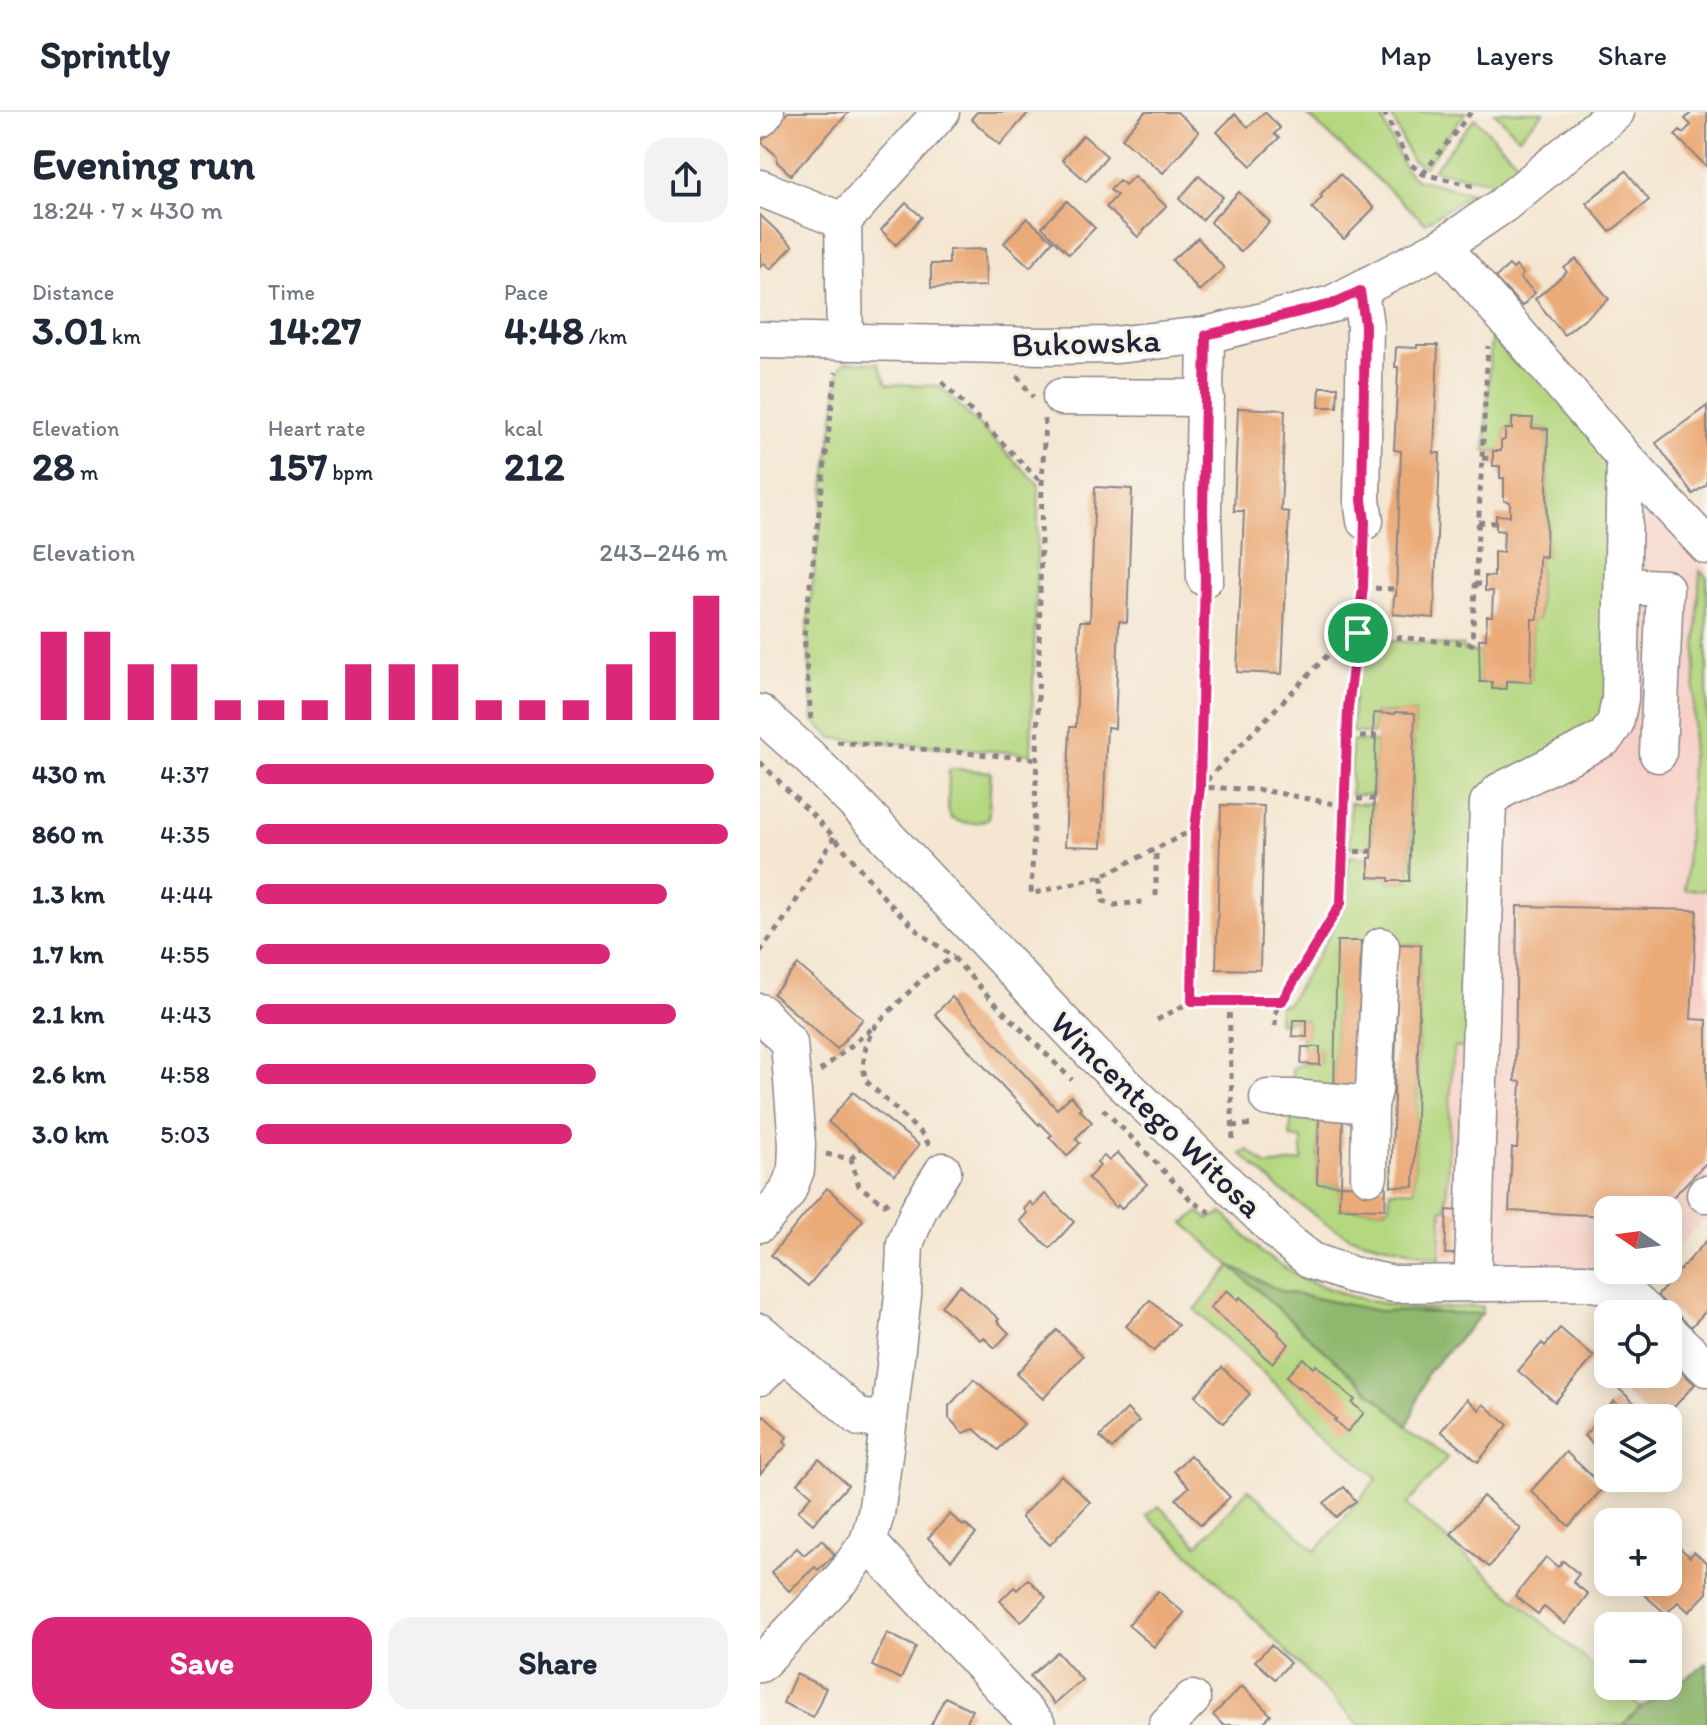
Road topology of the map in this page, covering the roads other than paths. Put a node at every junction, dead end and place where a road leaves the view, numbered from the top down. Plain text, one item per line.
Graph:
1 (766, 112) edge
2 (941, 112) edge
3 (1616, 112) edge
4 (760, 119) edge
5 (760, 188) edge
6 (843, 221) junction
7 (1443, 246) junction
8 (1360, 291) junction
9 (1206, 335) junction
10 (760, 340) edge
11 (841, 351) junction
12 (1206, 398) junction
13 (1048, 404) road end
14 (1625, 458) junction
15 (1365, 521) road end
16 (1707, 546) edge
17 (1205, 578) road end
18 (1623, 586) junction
19 (1620, 699) junction
20 (1660, 701) junction
21 (760, 713) edge
22 (1658, 754) dead end
23 (1381, 946) dead end
24 (760, 1012) edge
25 (1268, 1098) dead end
26 (1370, 1105) junction
27 (943, 1171) road end
28 (1369, 1176) dead end
29 (760, 1224) edge
30 (1474, 1282) junction
31 (1632, 1300) edge
32 (1682, 1345) edge
33 (768, 1354) edge
34 (1707, 1368) edge
35 (889, 1419) junction
36 (868, 1542) junction
37 (760, 1664) edge
38 (1192, 1699) dead end
39 (1037, 1725) edge
40 (1167, 1725) edge

1 - 4 street
2 - 6 street
3 - 7 street, Bukowska
5 - 6 street
6 - 11 street
7 - 8 street, Bukowska
7 - 14 street
8 - 9 street, Bukowska
8 - 15 street
9 - 11 street, Bukowska
9 - 12 street
10 - 11 street, Bukowska
12 - 13 street
12 - 17 street
14 - 16 street
14 - 18 street
18 - 19 street
18 - 20 street
19 - 20 street
19 - 30 street
20 - 22 street
21 - 30 street, Wincentego Witosa
23 - 26 street
24 - 29 street
25 - 26 street
26 - 28 street
27 - 35 street
30 - 31 street, Wincentego Witosa
32 - 34 street
33 - 35 street
35 - 36 street
36 - 37 street
36 - 39 street
38 - 40 street

